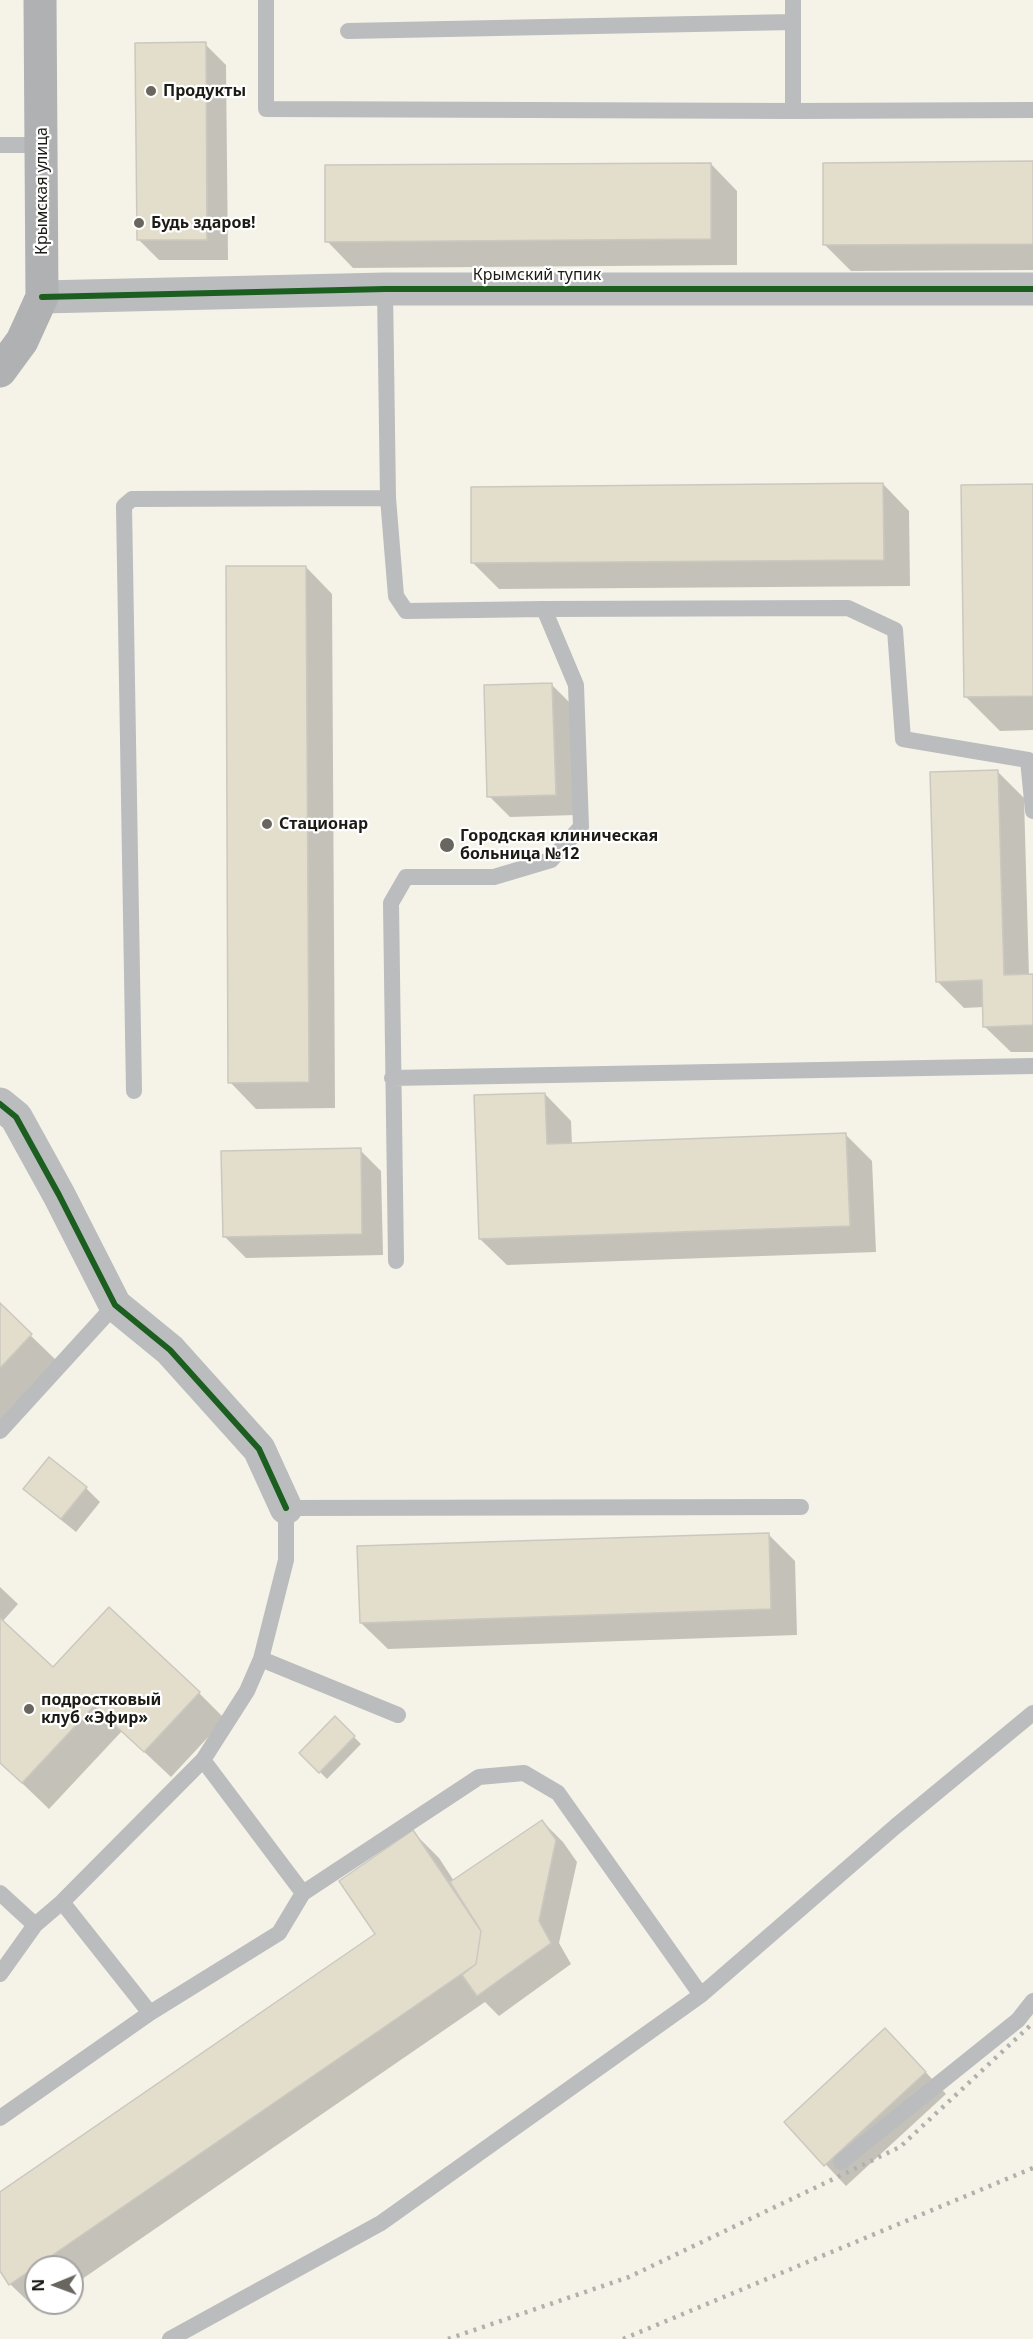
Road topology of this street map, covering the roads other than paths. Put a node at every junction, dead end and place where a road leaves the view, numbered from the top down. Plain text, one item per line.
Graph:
1 (40, 0) edge
2 (266, 0) edge
3 (792, 0) edge
4 (793, 22) junction
5 (348, 31) dead end
6 (1033, 110) edge
7 (793, 111) junction
8 (42, 144) junction
9 (0, 145) edge
10 (385, 289) junction
11 (1033, 290) edge
12 (42, 297) junction
13 (0, 371) edge
14 (388, 498) junction
15 (544, 609) junction
16 (1033, 812) edge
17 (1033, 1066) edge
18 (392, 1078) junction
19 (134, 1091) dead end
20 (0, 1104) edge
21 (396, 1261) dead end
22 (115, 1305) junction
23 (0, 1431) edge
24 (801, 1507) dead end
25 (286, 1508) junction
26 (261, 1659) junction
27 (1033, 1713) edge
28 (398, 1715) dead end
29 (203, 1760) junction
30 (0, 1893) edge
31 (303, 1893) junction
32 (62, 1902) junction
33 (35, 1925) junction
34 (0, 1974) edge
35 (701, 1995) junction
36 (1033, 2001) edge
37 (150, 2013) junction
38 (0, 2118) edge
39 (841, 2162) dead end
40 (170, 2339) edge

1 - 8 main road, Крымская улица
2 - 7 lane
3 - 4 lane
4 - 5 lane
4 - 7 lane
6 - 7 lane
8 - 9 lane
8 - 12 main road, Крымская улица
10 - 11 street, Крымский тупик
10 - 12 street, Крымский тупик
10 - 14 lane
12 - 13 main road, Крымская улица
14 - 15 lane
14 - 19 lane
15 - 16 lane
15 - 18 lane
17 - 18 lane
18 - 21 lane
20 - 22 street
22 - 23 lane
22 - 25 street
24 - 25 lane
25 - 26 lane
26 - 28 lane
26 - 29 lane
27 - 35 lane
29 - 31 lane
29 - 32 lane
30 - 33 lane
31 - 35 lane
31 - 37 lane
32 - 33 lane
32 - 37 lane
33 - 34 lane
35 - 40 lane
36 - 39 lane
37 - 38 lane

